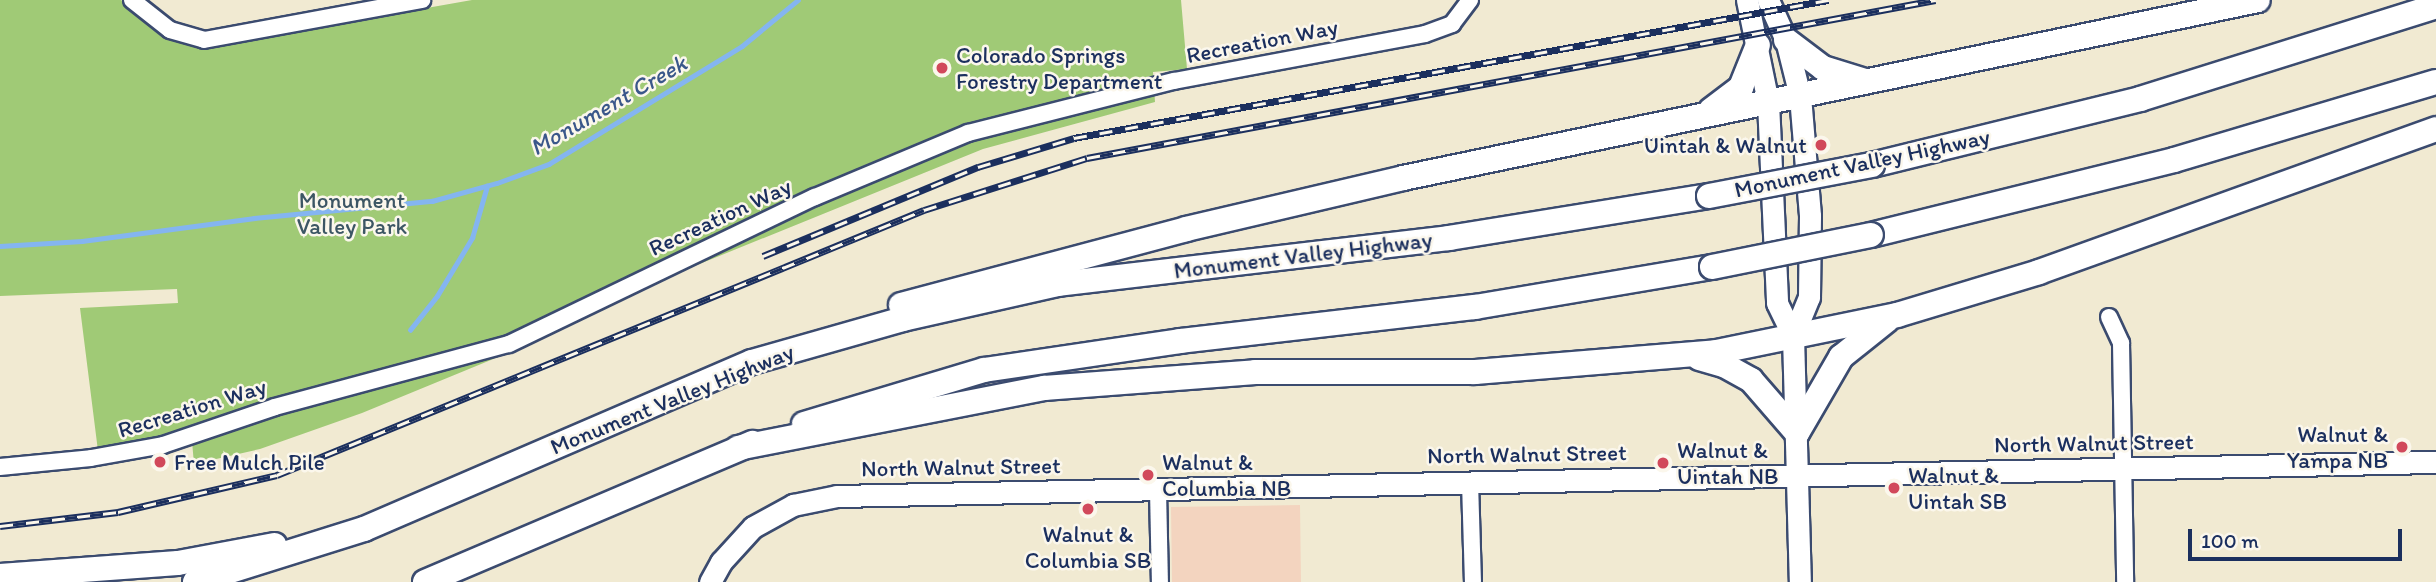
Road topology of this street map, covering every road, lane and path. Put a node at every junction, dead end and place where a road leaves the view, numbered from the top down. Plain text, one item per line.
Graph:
1 (132, 0) edge
2 (422, 0) edge
3 (1470, 0) edge
4 (1747, 0) edge
5 (1768, 0) edge
6 (2258, 0) edge
7 (2436, 6) edge
8 (1786, 40) junction
9 (1758, 45) junction
10 (1866, 81) junction
11 (2436, 82) edge
12 (1800, 96) junction
13 (1768, 102) junction
14 (1702, 115) junction
15 (2436, 129) edge
16 (1897, 315) junction
17 (2109, 317) dead end
18 (1793, 336) junction
19 (823, 340) junction
20 (1688, 355) junction
21 (1797, 433) junction
22 (738, 449) junction
23 (2436, 462) edge
24 (0, 467) edge
25 (2123, 469) junction
26 (1798, 474) junction
27 (1470, 482) junction
28 (1158, 490) junction
29 (364, 529) junction
30 (0, 576) edge
31 (195, 582) edge
32 (425, 582) edge
33 (710, 582) edge
34 (1160, 582) edge
35 (1473, 582) edge
36 (1800, 582) edge
37 (2125, 582) edge

1 - 2 street
3 - 24 street, Recreation Way
4 - 9 main road
5 - 8 main road
6 - 10 highway
7 - 19 highway, Monument Valley Highway, bridge
8 - 10 highway
8 - 12 main road
9 - 13 main road
9 - 14 highway
10 - 12 highway
11 - 22 highway, bridge
12 - 13 highway
12 - 18 main road
13 - 14 highway
13 - 18 main road
14 - 19 highway
15 - 16 highway
16 - 18 highway
16 - 21 highway
17 - 25 street
18 - 20 highway
18 - 21 main road
19 - 29 highway, Monument Valley Highway
20 - 21 highway
20 - 22 highway
21 - 26 main road
22 - 32 highway
23 - 25 main road, North Walnut Street
25 - 26 main road, North Walnut Street
25 - 37 street
26 - 27 main road, North Walnut Street
26 - 36 main road
27 - 28 main road, North Walnut Street
27 - 35 street
28 - 33 main road, North Walnut Street
28 - 34 street
29 - 30 highway
29 - 31 highway, Monument Valley Highway

